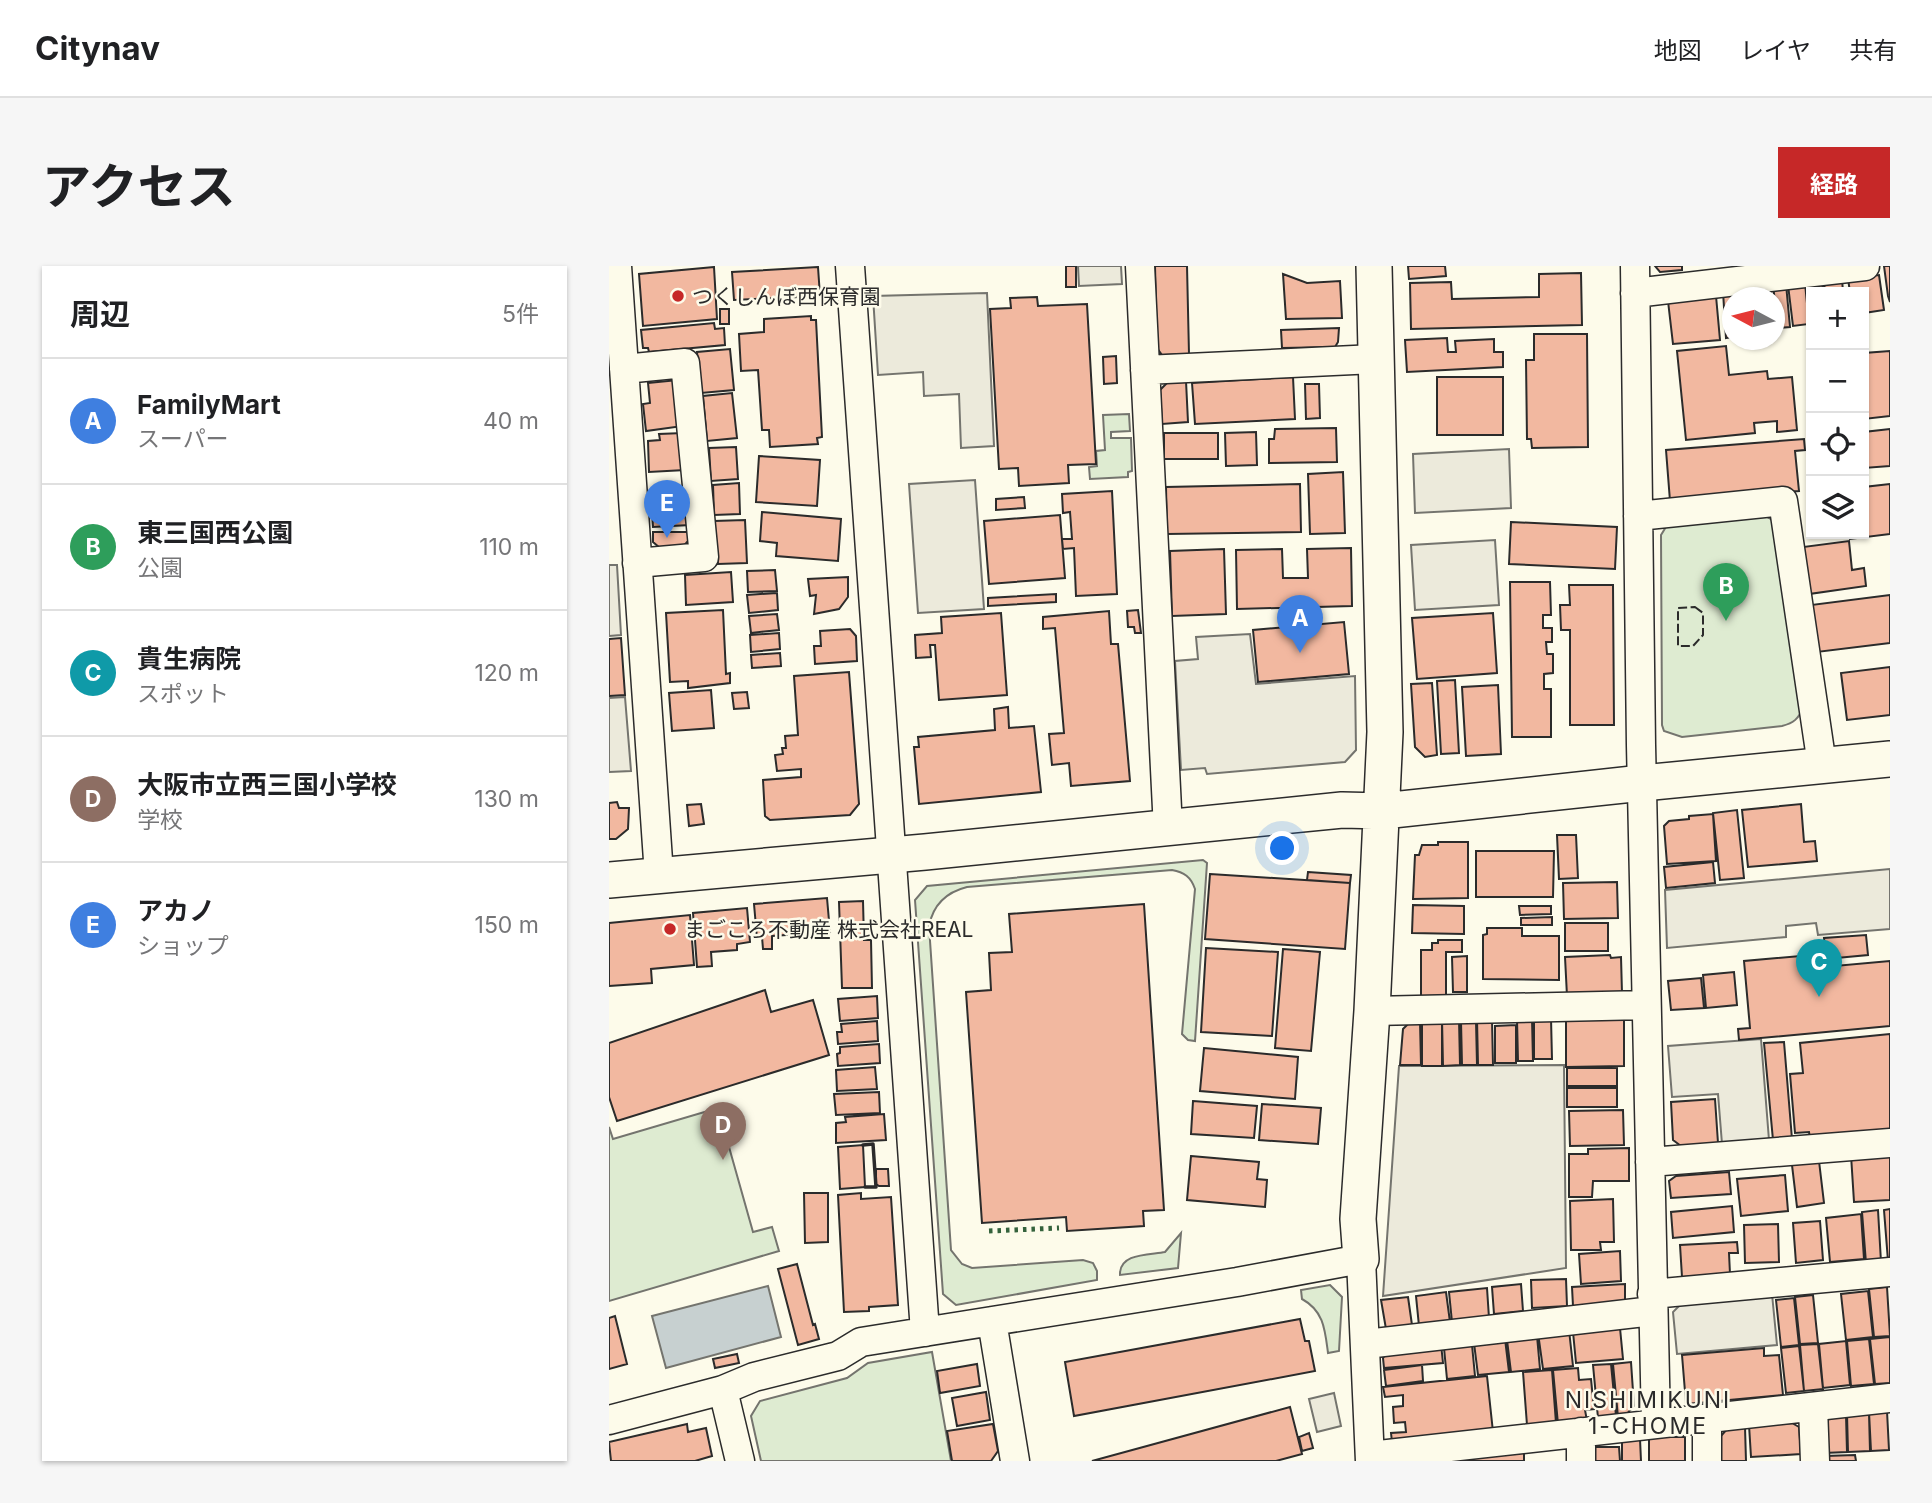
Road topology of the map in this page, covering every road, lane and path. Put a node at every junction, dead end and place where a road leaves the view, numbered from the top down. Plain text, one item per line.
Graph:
1 (617, 266) edge
2 (850, 266) edge
3 (1140, 266) edge
4 (1374, 266) edge
5 (1865, 266) edge
6 (1635, 279) edge
7 (1375, 359) junction
8 (624, 369) junction
9 (1146, 370) junction
10 (1638, 516) junction
11 (637, 563) junction
12 (1890, 759) edge
13 (1822, 765) junction
14 (1641, 783) junction
15 (1383, 811) junction
16 (1168, 829) junction
17 (892, 855) junction
18 (659, 875) junction
19 (609, 880) edge
20 (1646, 1005) junction
21 (1372, 1011) junction
22 (1890, 1143) edge
23 (1650, 1162) junction
24 (1361, 1259) junction
25 (1890, 1272) edge
26 (1653, 1302) junction
27 (992, 1321) junction
28 (925, 1332) junction
29 (1366, 1344) junction
30 (723, 1390) junction
31 (1890, 1398) edge
32 (1812, 1407) junction
33 (1707, 1419) junction
34 (609, 1420) edge
35 (1655, 1424) junction
36 (1581, 1432) junction
37 (1370, 1459) edge
38 (740, 1461) edge
39 (1015, 1461) edge
40 (1581, 1461) edge
41 (1707, 1461) edge
42 (1815, 1461) edge

1 - 8 street
2 - 17 street
3 - 9 street
4 - 7 street
5 - 6 street
6 - 10 street
7 - 9 street
7 - 15 street
8 - 11 street
8 - 11 street
9 - 16 street
10 - 13 street
10 - 14 street
11 - 18 street
12 - 13 street
13 - 14 street
14 - 15 street
14 - 20 street
15 - 16 street
15 - 21 street
16 - 17 street
17 - 18 street
17 - 28 street
18 - 19 street
20 - 21 street
20 - 23 street
21 - 24 street
22 - 23 street
23 - 26 street
24 - 27 street
24 - 29 street
25 - 26 street
26 - 29 street
26 - 35 street
27 - 28 street
27 - 39 street
28 - 30 street
29 - 37 street
30 - 34 street
30 - 38 street
31 - 32 street
32 - 33 street
32 - 42 street
33 - 35 street
33 - 41 street
35 - 36 street
36 - 37 street
36 - 40 street

